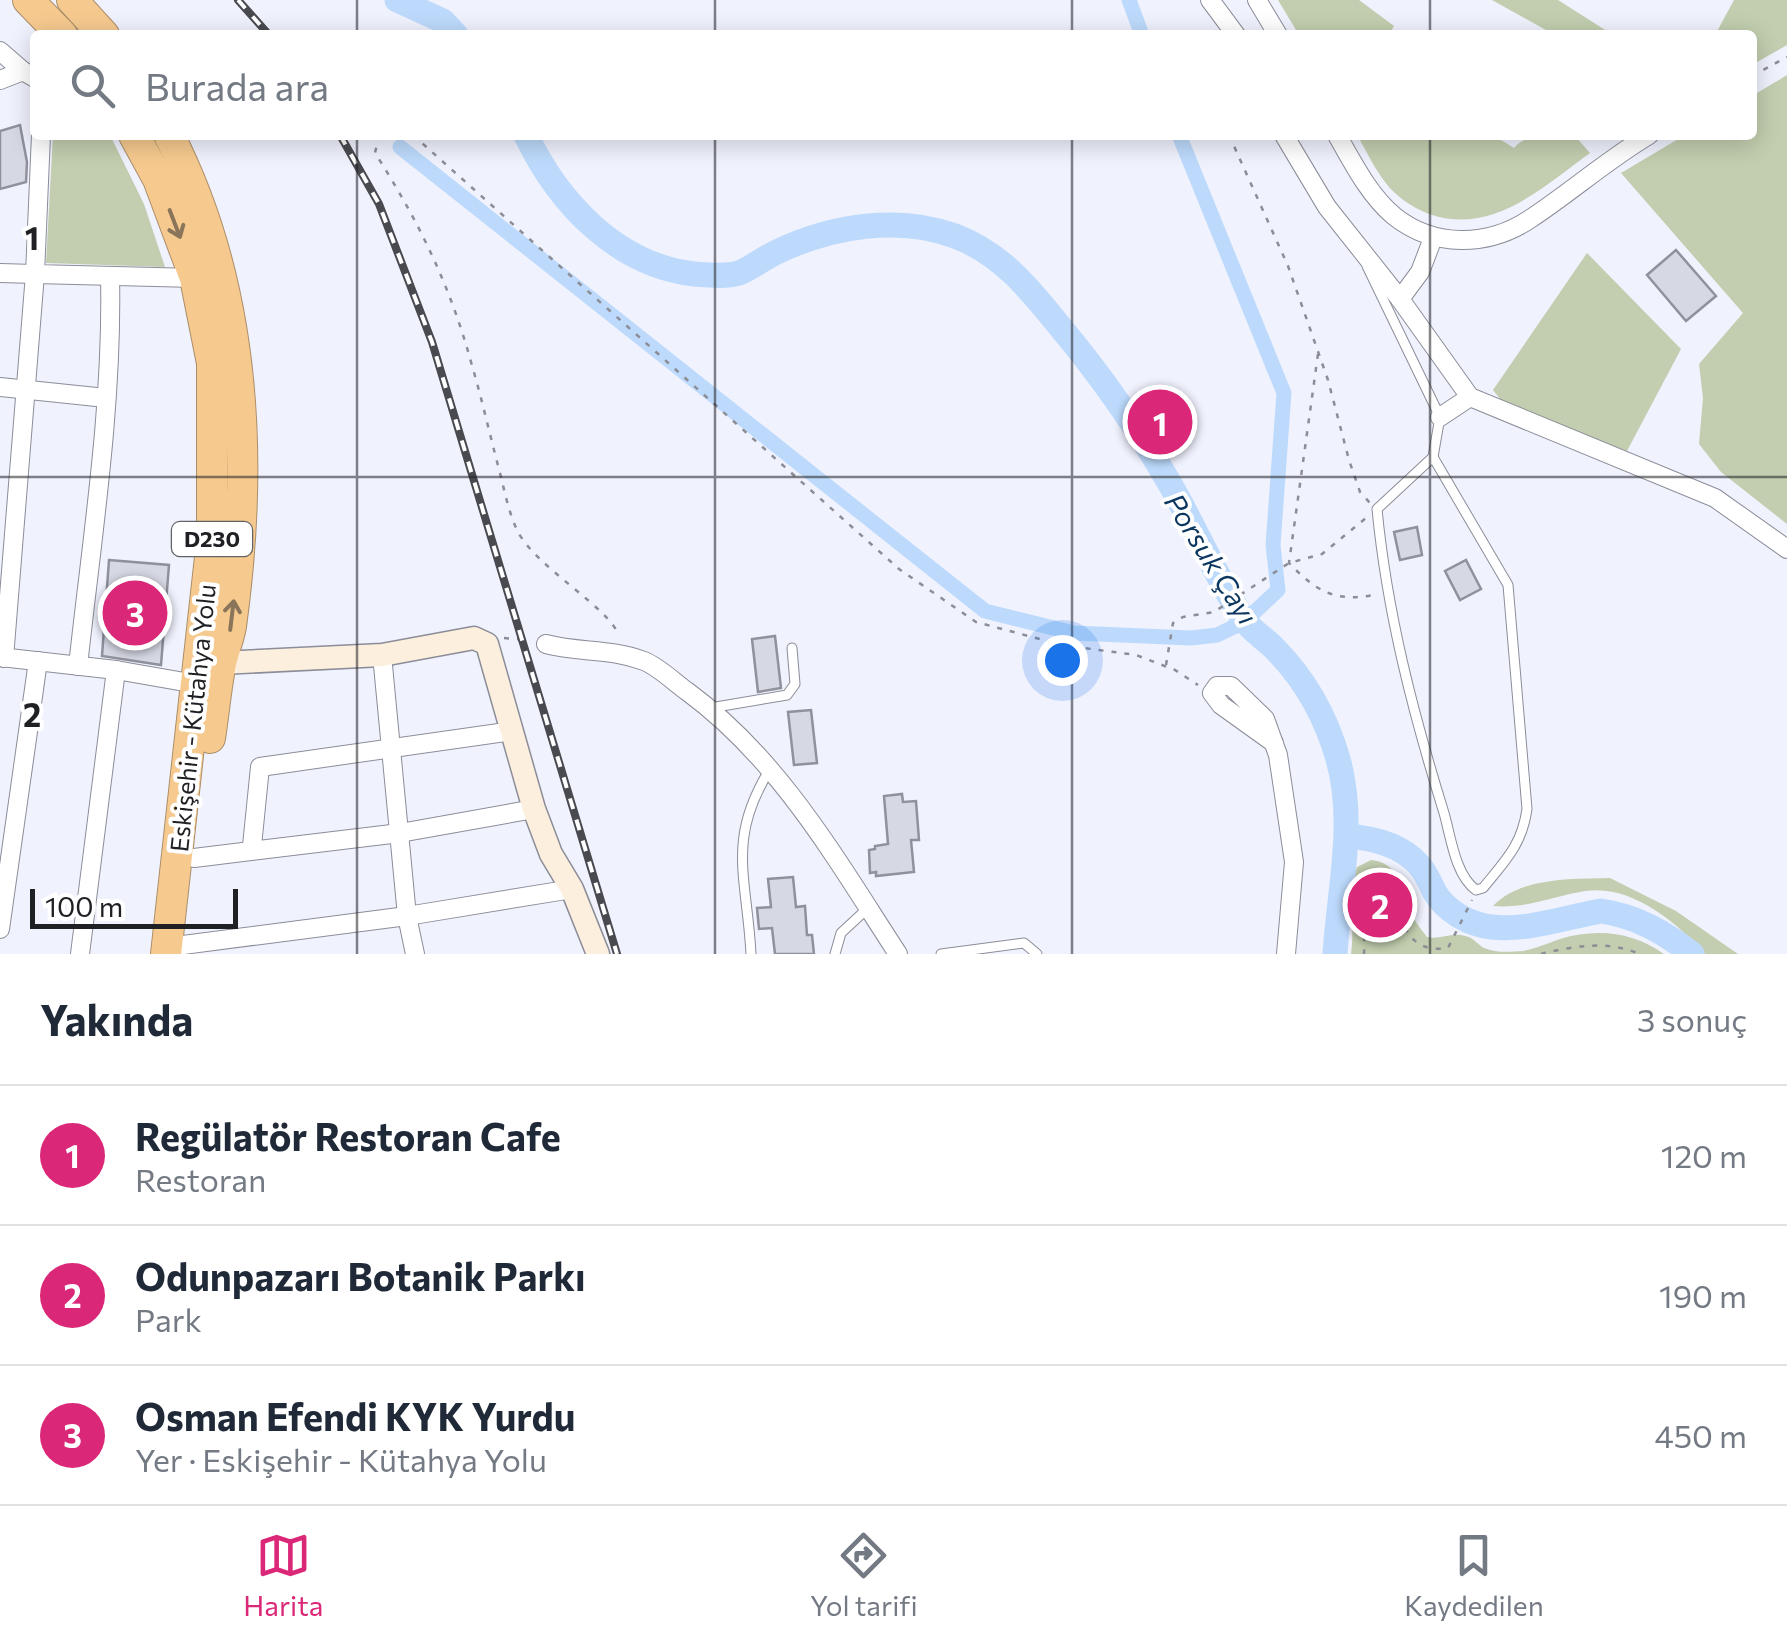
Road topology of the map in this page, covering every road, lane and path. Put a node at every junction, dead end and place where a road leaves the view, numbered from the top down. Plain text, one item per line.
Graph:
1 (28, 0) edge
2 (72, 0) edge
3 (1210, 0) edge
4 (1258, 0) edge
5 (57, 30) edge
6 (99, 30) edge
7 (1232, 30) edge
8 (1275, 30) edge
9 (0, 51) edge
10 (1787, 58) edge
11 (1757, 73) edge
12 (29, 74) edge
13 (0, 80) edge
14 (40, 140) edge
15 (137, 140) edge
16 (171, 140) edge
17 (378, 140) edge
18 (419, 140) edge
19 (1231, 140) edge
20 (1287, 140) edge
21 (1339, 140) edge
22 (1641, 140) edge
23 (1433, 238) junction
24 (1360, 250) junction
25 (0, 273) edge
26 (35, 274) junction
27 (110, 276) junction
28 (195, 278) junction
29 (1400, 298) junction
30 (1318, 353) junction
31 (0, 387) edge
32 (26, 389) junction
33 (1470, 397) junction
34 (106, 398) junction
35 (1440, 416) junction
36 (1433, 457) junction
37 (1377, 510) junction
38 (1787, 548) edge
39 (1290, 563) junction
40 (1387, 591) junction
41 (474, 638) junction
42 (546, 644) joint
43 (792, 648) dead end
44 (616, 654) junction
45 (382, 655) junction
46 (2, 658) edge
47 (38, 662) junction
48 (221, 662) junction
49 (78, 666) junction
50 (1165, 667) junction
51 (116, 670) junction
52 (196, 684) junction
53 (1212, 693) joint
54 (710, 708) junction
55 (512, 731) junction
56 (392, 747) junction
57 (771, 767) junction
58 (534, 809) junction
59 (400, 833) junction
60 (259, 850) junction
61 (194, 858) junction
62 (572, 889) junction
63 (1470, 904) dead end
64 (868, 908) junction
65 (407, 916) junction
66 (0, 929) edge
67 (177, 951) edge
68 (80, 954) edge
69 (415, 954) edge
70 (598, 954) edge
71 (751, 954) edge
72 (835, 954) edge
73 (898, 954) edge
74 (940, 954) edge
75 (1037, 954) edge
76 (1286, 954) edge
77 (1364, 954) edge
78 (1541, 954) edge
79 (1640, 954) edge

1 - 5 highway
2 - 6 highway
3 - 7 street
4 - 8 street
9 - 12 street
10 - 11 path
12 - 13 street
14 - 26 street
15 -> 28 highway, Eskişehir - Kütahya Yolu / D230
48 -> 16 highway, Eskişehir - Kütahya Yolu / D230
17 - 44 path
18 - 50 path
19 - 30 path
20 - 24 street
21 - 23 street
22 - 23 street
23 - 29 street
24 - 29 street
24 - 35 lane
25 - 26 street
26 - 27 street
26 - 32 street
27 - 28 street
27 - 34 street
28 - 52 highway, Eskişehir - Kütahya Yolu / D230
29 - 33 street
30 - 37 path
30 - 39 path
31 - 32 street
32 - 34 street
32 - 46 street
33 - 35 street
33 - 38 street
34 - 49 street
35 - 36 lane
36 - 37 lane
36 - 40 lane
37 - 39 path
37 - 40 lane
39 - 40 path
39 - 50 path
41 - 42 path
41 - 45 street
41 - 55 street
42 - 44 street
43 - 54 lane
44 - 54 street
45 - 48 street
45 - 56 street
46 - 47 street
47 - 49 street
47 - 66 street
48 - 61 highway, Eskişehir - Kütahya Yolu / D230
49 - 51 street
50 - 53 path
51 - 52 street
51 - 68 street
52 - 67 highway, Eskişehir - Kütahya Yolu / D230
53 - 76 street
54 - 57 street
55 - 56 street
55 - 58 street
56 - 59 street
56 - 60 street
57 - 64 street
57 - 71 lane
58 - 59 street
58 - 62 street
59 - 60 street
59 - 65 street
60 - 61 street
61 - 67 highway, Eskişehir - Kütahya Yolu / D230
62 - 65 street
62 - 70 street
63 - 77 path
64 - 72 lane
64 - 73 street
65 - 67 street
65 - 69 street
74 - 75 lane
78 - 79 path

